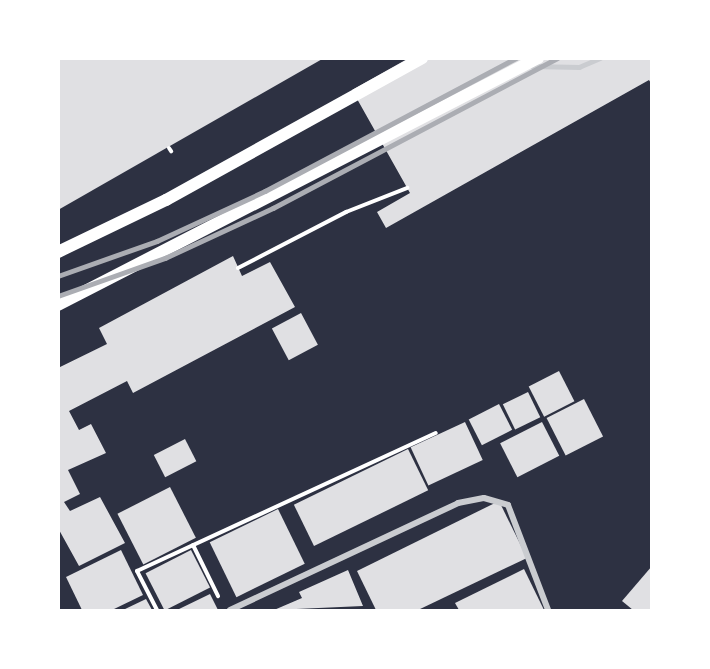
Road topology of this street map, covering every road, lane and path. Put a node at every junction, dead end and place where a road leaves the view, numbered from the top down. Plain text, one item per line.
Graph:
1 (422, 58) edge
2 (538, 58) edge
3 (600, 58) edge
4 (524, 62) edge
5 (407, 188) dead end
6 (58, 252) edge
7 (238, 268) dead end
8 (58, 305) edge
9 (436, 433) dead end
10 (192, 545) junction
11 (220, 601) dead end
12 (157, 610) edge
13 (230, 610) edge
14 (548, 610) edge

1 - 6 main road
2 - 4 main road
3 - 4 lane
4 - 8 main road
5 - 7 path
9 - 10 path
10 - 11 path
10 - 12 path
13 - 14 street

